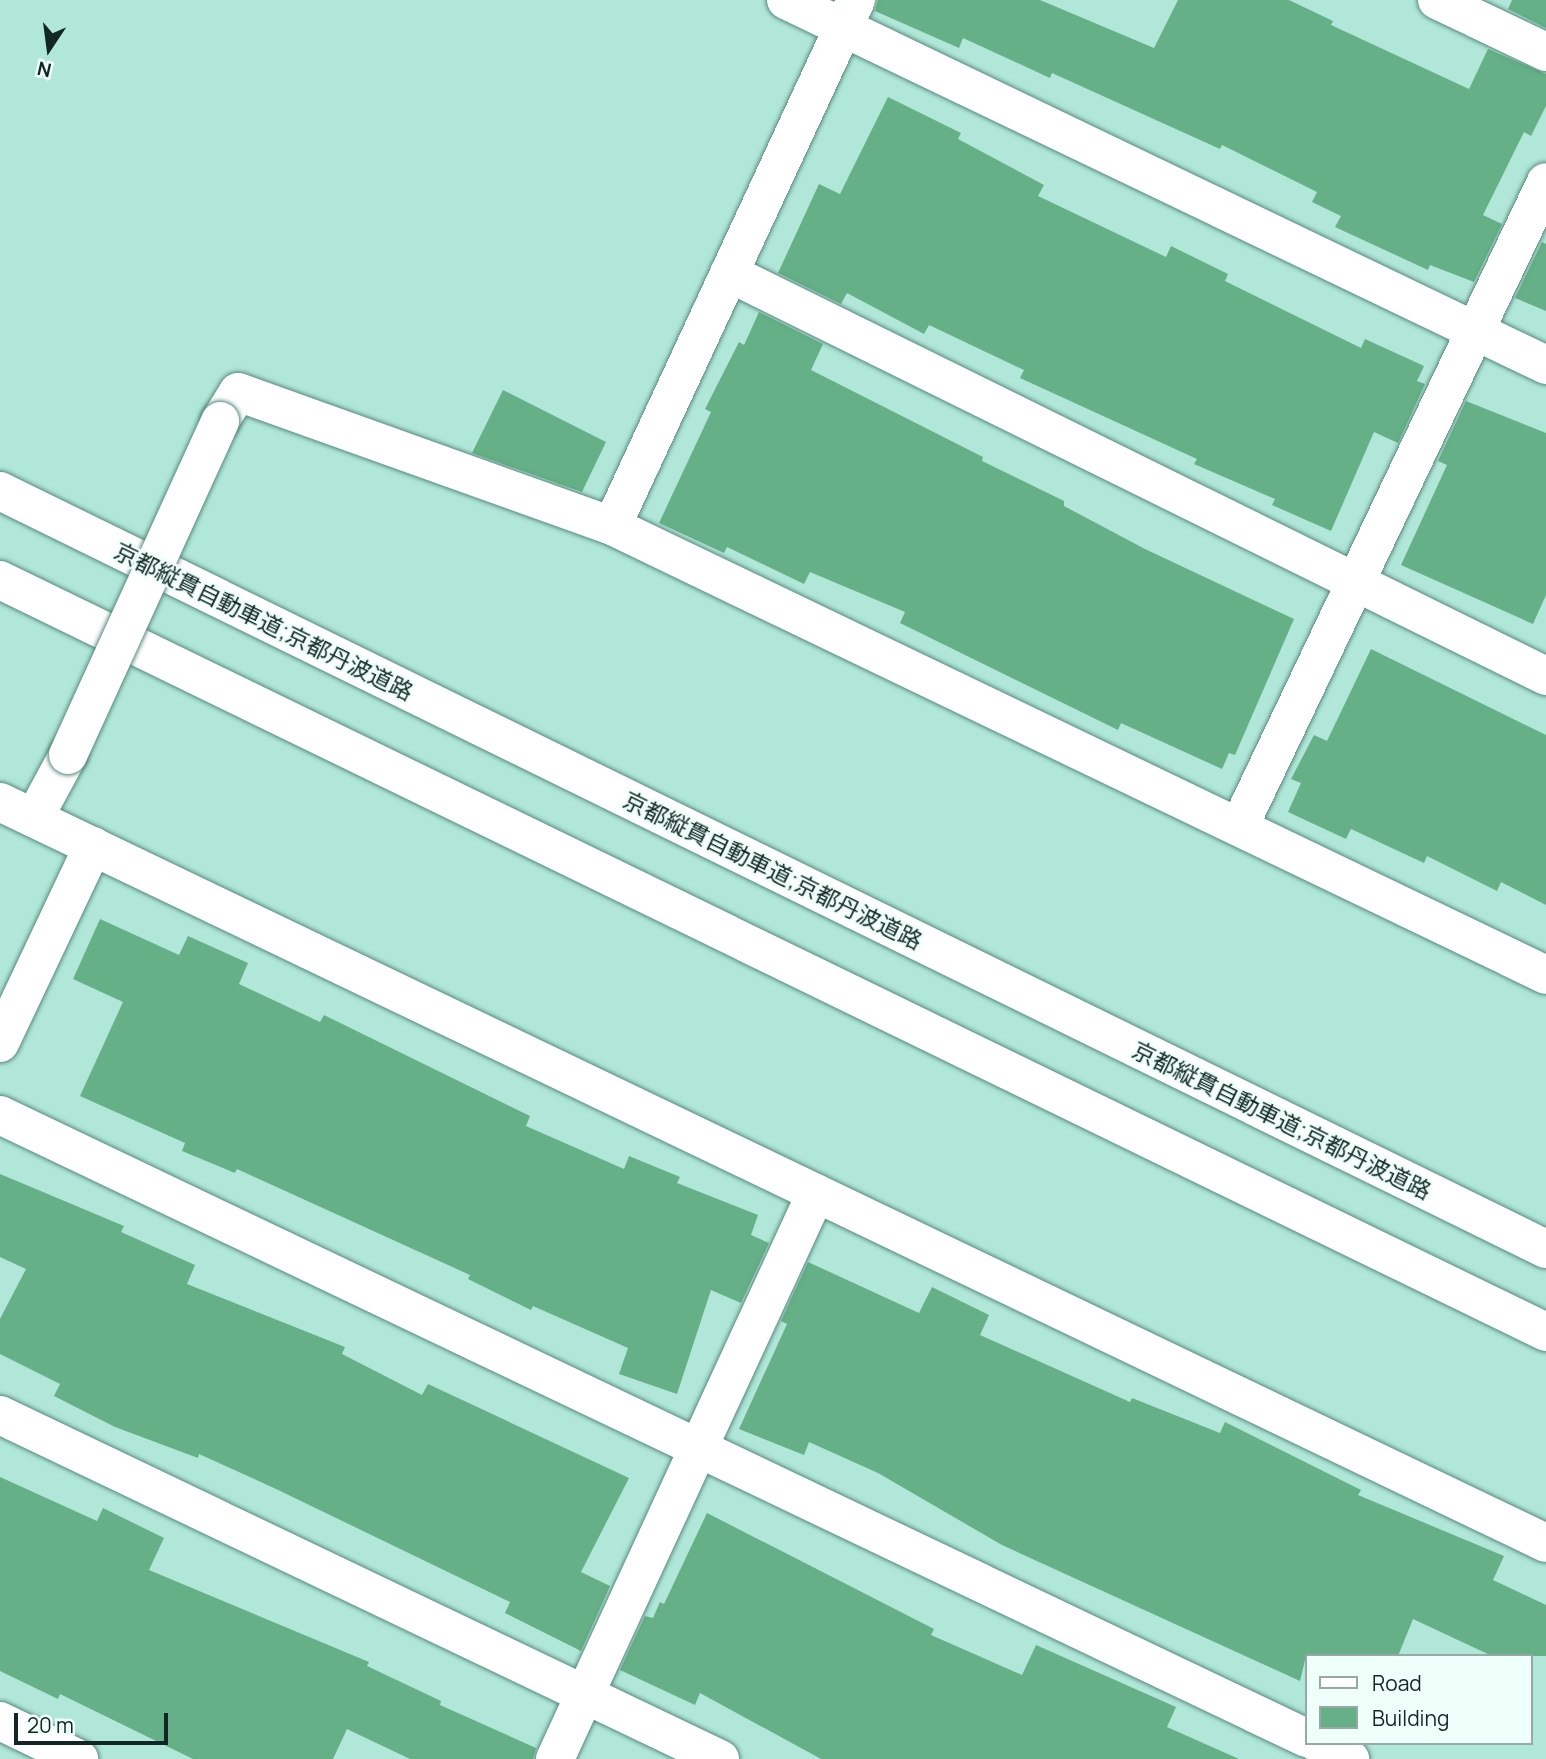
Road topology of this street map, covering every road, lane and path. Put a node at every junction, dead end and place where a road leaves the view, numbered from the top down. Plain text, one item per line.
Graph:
1 (786, 0) edge
2 (1437, 0) edge
3 (850, 14) edge
4 (1546, 52) edge
5 (1546, 182) edge
6 (729, 274) junction
7 (1475, 331) junction
8 (1546, 365) edge
9 (0, 491) edge
10 (612, 526) junction
11 (0, 580) edge
12 (1355, 584) junction
13 (1546, 676) edge
14 (0, 802) edge
15 (34, 818) junction
16 (1239, 827) junction
17 (93, 846) junction
18 (1546, 975) edge
19 (0, 1043) edge
20 (0, 1115) edge
21 (816, 1193) junction
22 (1546, 1250) edge
23 (1546, 1332) edge
24 (0, 1415) edge
25 (698, 1449) junction
26 (1546, 1543) edge
27 (585, 1695) junction
28 (0, 1721) edge
29 (1304, 1737) edge
30 (1321, 1745) edge
31 (79, 1759) edge
32 (555, 1759) edge
33 (720, 1759) edge
34 (1350, 1759) edge

1 - 3 main road
2 - 4 main road
3 - 6 main road
3 - 7 main road
5 - 7 main road
6 - 10 main road
6 - 12 main road
7 - 8 main road
7 - 12 main road
9 - 22 main road, 京都縦貫自動車道;京都丹波道路
10 - 15 main road, bridge
10 - 16 main road
11 - 23 main road
12 - 13 main road
12 - 16 main road
14 - 15 main road
15 - 17 main road
16 - 18 main road
17 - 19 main road
17 - 21 main road
20 - 25 main road
21 - 25 main road
21 - 26 main road
24 - 27 main road
25 - 27 main road
25 - 29 main road
27 - 32 main road
27 - 33 main road
28 - 31 main road
30 - 34 main road

